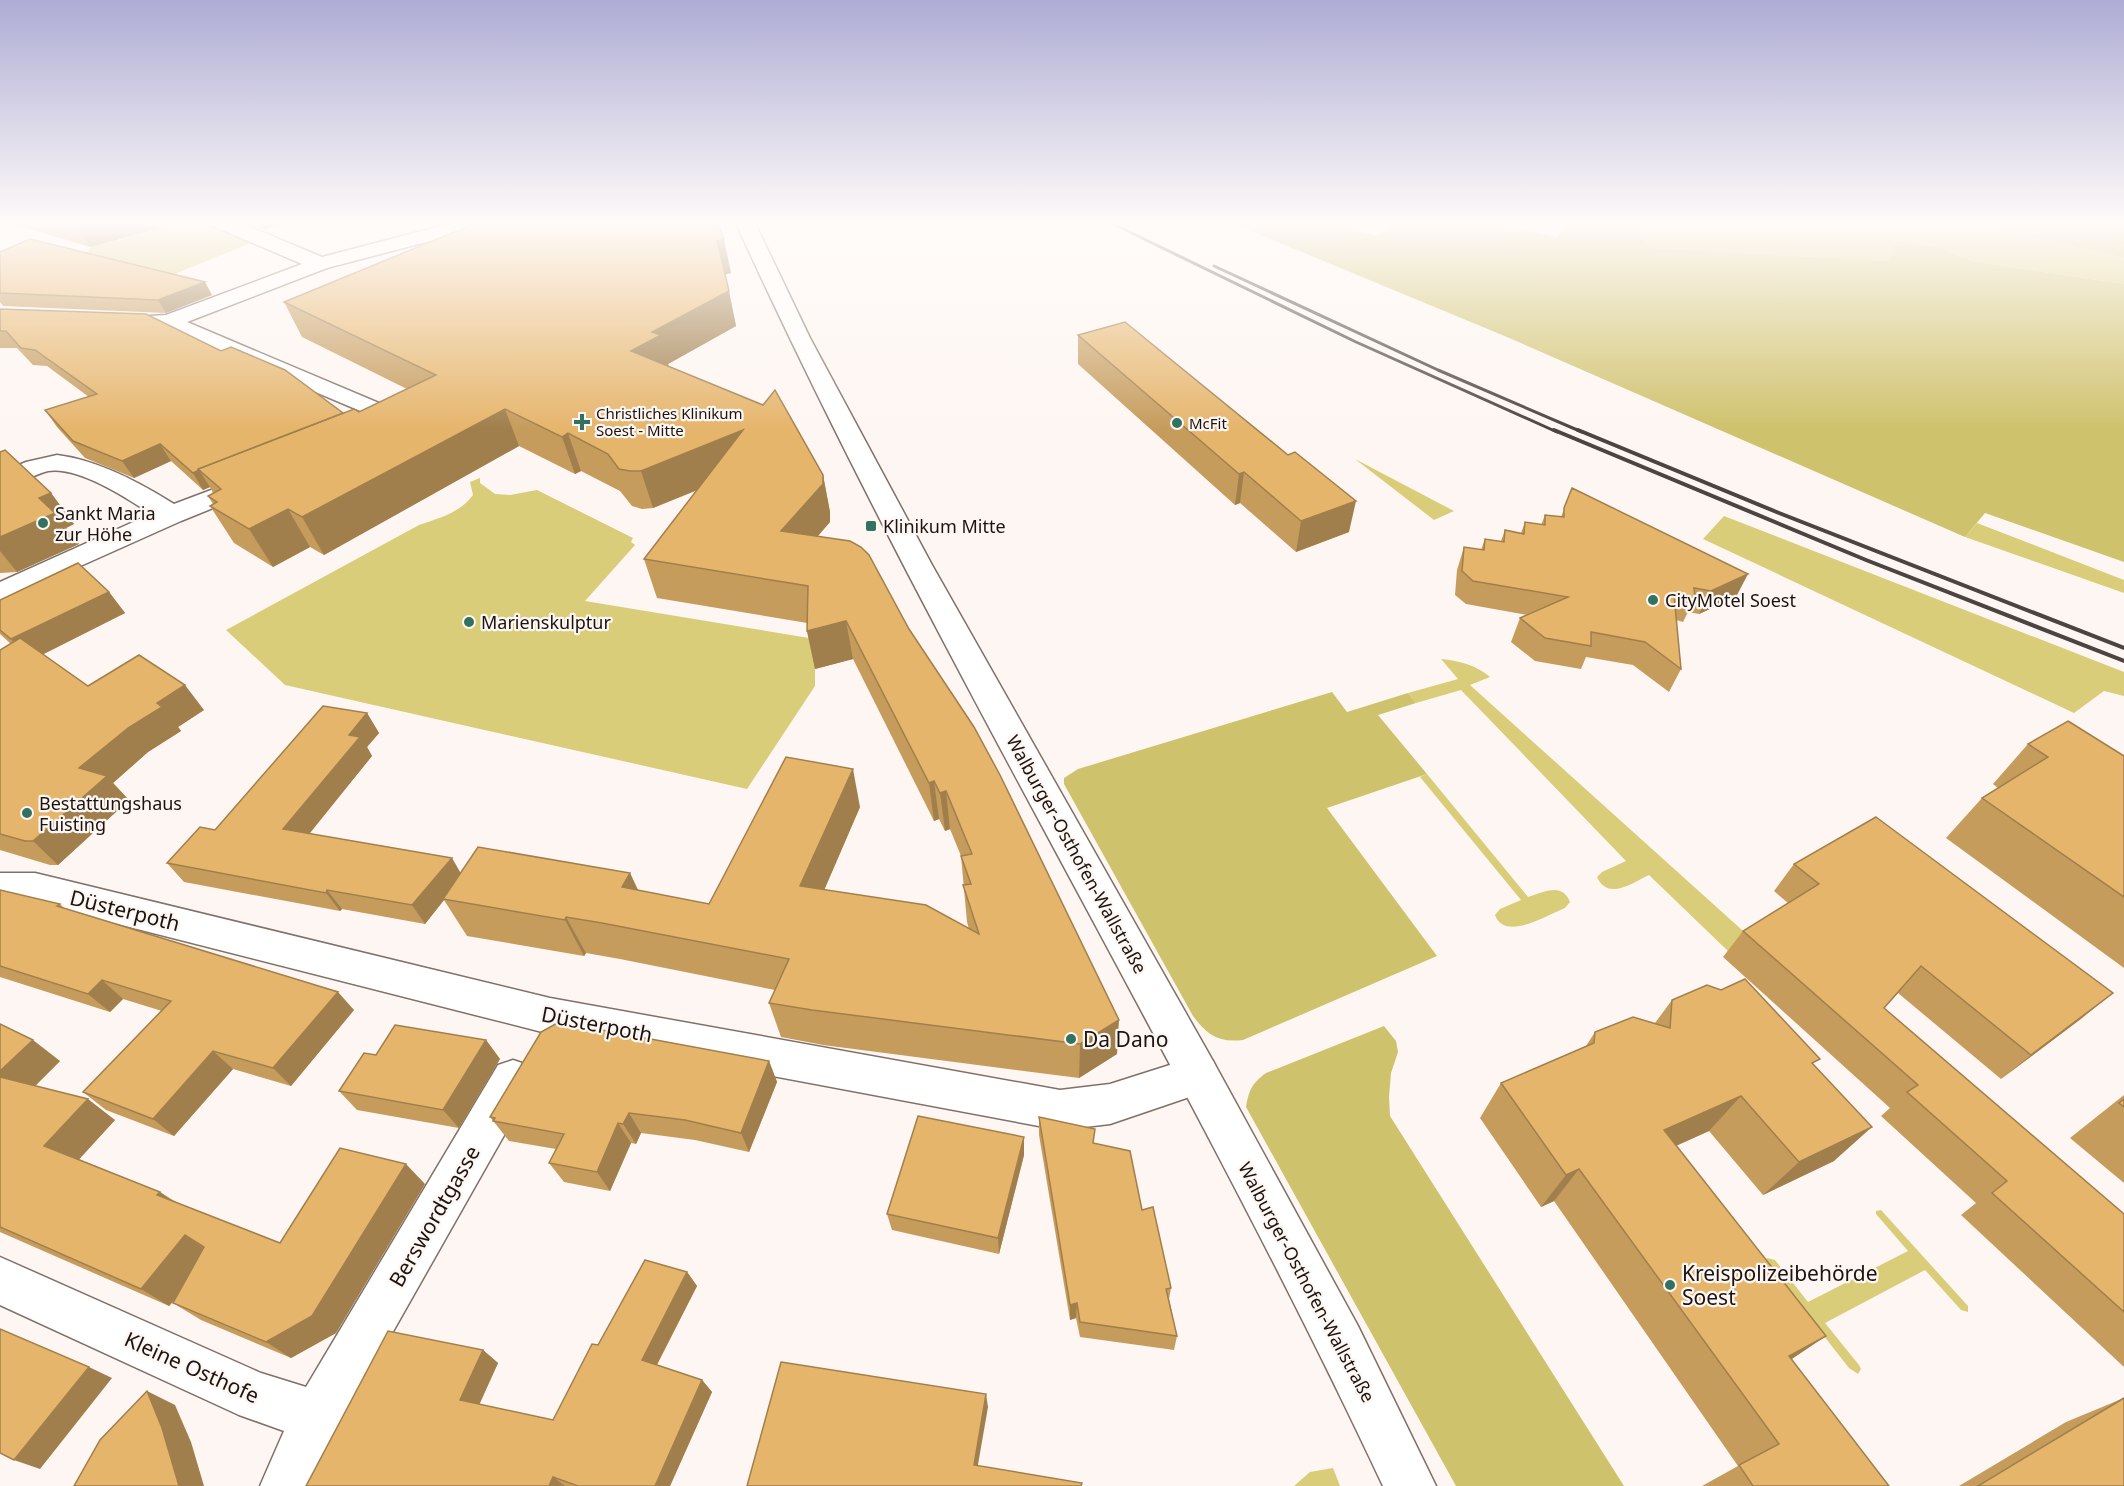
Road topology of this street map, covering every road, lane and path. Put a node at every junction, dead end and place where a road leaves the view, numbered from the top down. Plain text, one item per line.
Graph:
1 (251, 290) edge
2 (777, 290) edge
3 (134, 320) edge
4 (168, 322) junction
5 (370, 435) edge
6 (270, 475) edge
7 (0, 482) edge
8 (171, 514) junction
9 (0, 593) edge
10 (0, 888) edge
11 (550, 1016) junction
12 (1198, 1075) junction
13 (0, 1281) edge
14 (317, 1416) junction
15 (286, 1486) edge
16 (1410, 1486) edge

1 - 4 street
2 - 12 street, Walburger-Osthofen-Wallstraße
3 - 4 street
4 - 5 street
6 - 8 street
7 - 8 street
8 - 9 street
10 - 11 street, Düsterpoth
11 - 12 street, Düsterpoth
11 - 14 street, Berswordtgasse
12 - 16 street, Walburger-Osthofen-Wallstraße
13 - 14 street, Kleine Osthofe
14 - 15 street

